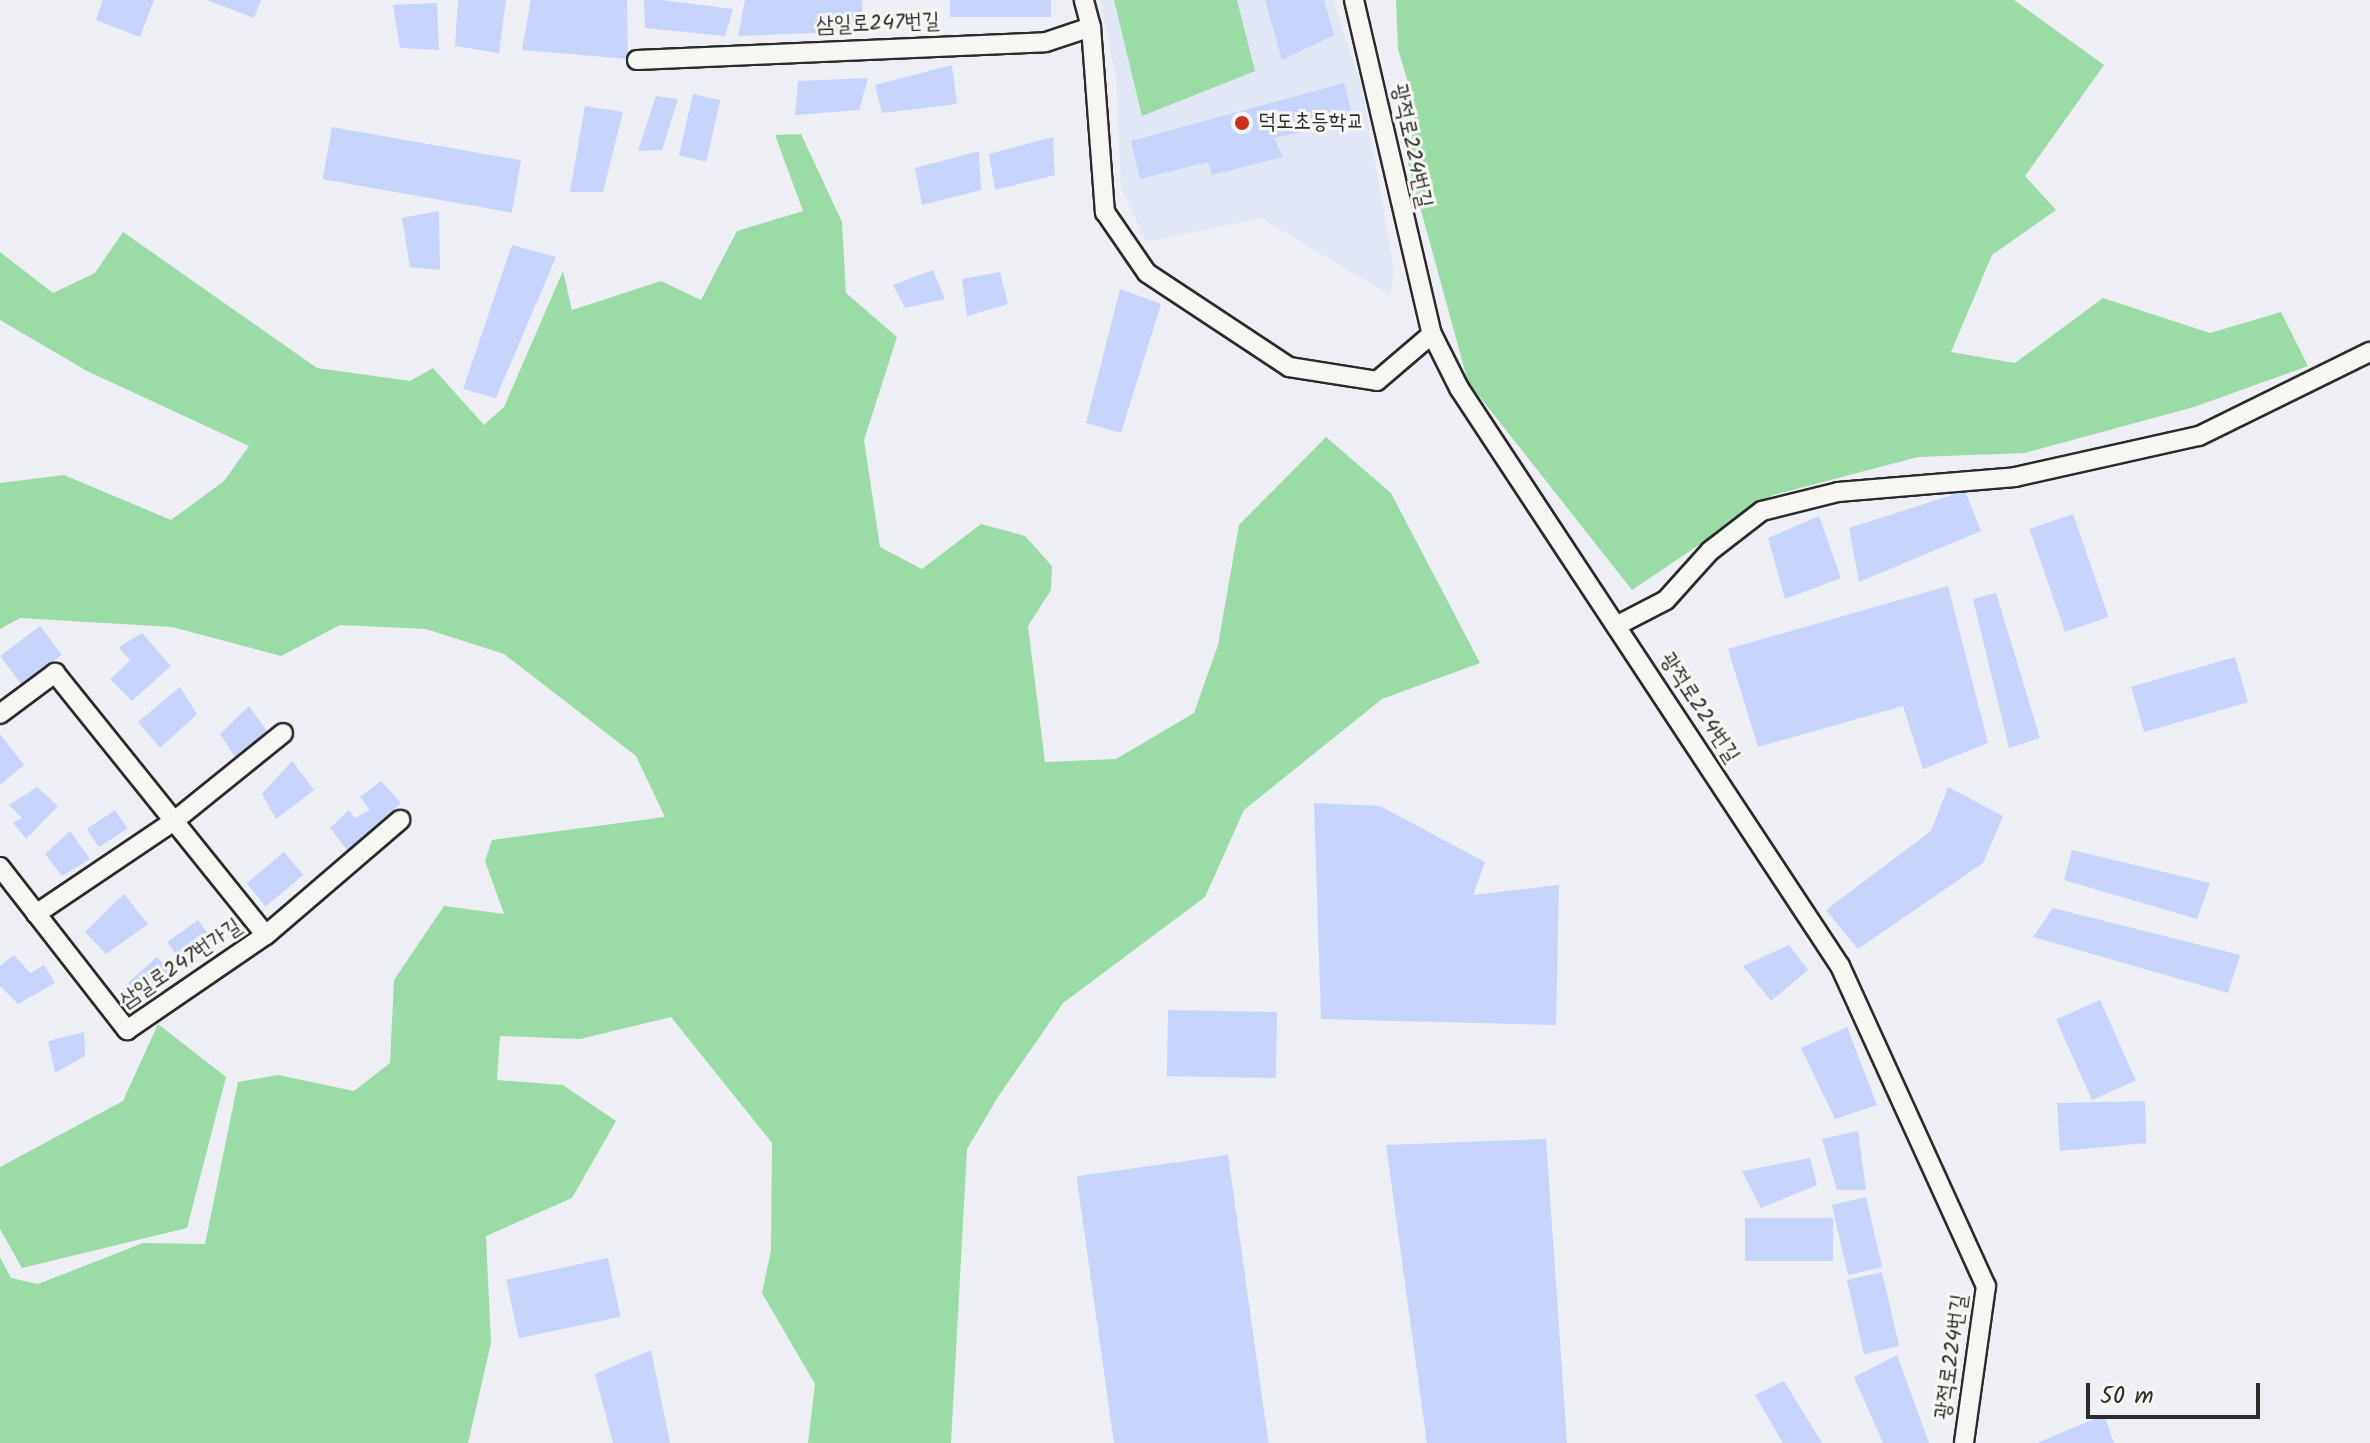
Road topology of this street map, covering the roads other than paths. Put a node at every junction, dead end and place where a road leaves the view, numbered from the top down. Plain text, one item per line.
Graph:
1 (1084, 0) edge
2 (1354, 0) edge
3 (1091, 27) junction
4 (637, 60) dead end
5 (1432, 334) junction
6 (2370, 352) edge
7 (1616, 626) junction
8 (0, 714) edge
9 (283, 733) dead end
10 (400, 820) dead end
11 (174, 821) junction
12 (0, 867) edge
13 (36, 914) junction
14 (266, 935) junction
15 (1964, 1443) edge

1 - 3 street
2 - 5 street, 광적로224번길
3 - 4 street, 삼일로247번길
3 - 5 street
5 - 7 street, 광적로224번길
6 - 7 street
7 - 15 street, 광적로224번길
8 - 11 street, 삼일로247번가길
9 - 11 street
10 - 14 street, 삼일로247번가길
11 - 13 street
11 - 14 street, 삼일로247번가길
12 - 13 street, 삼일로247번가길
13 - 14 street, 삼일로247번가길

